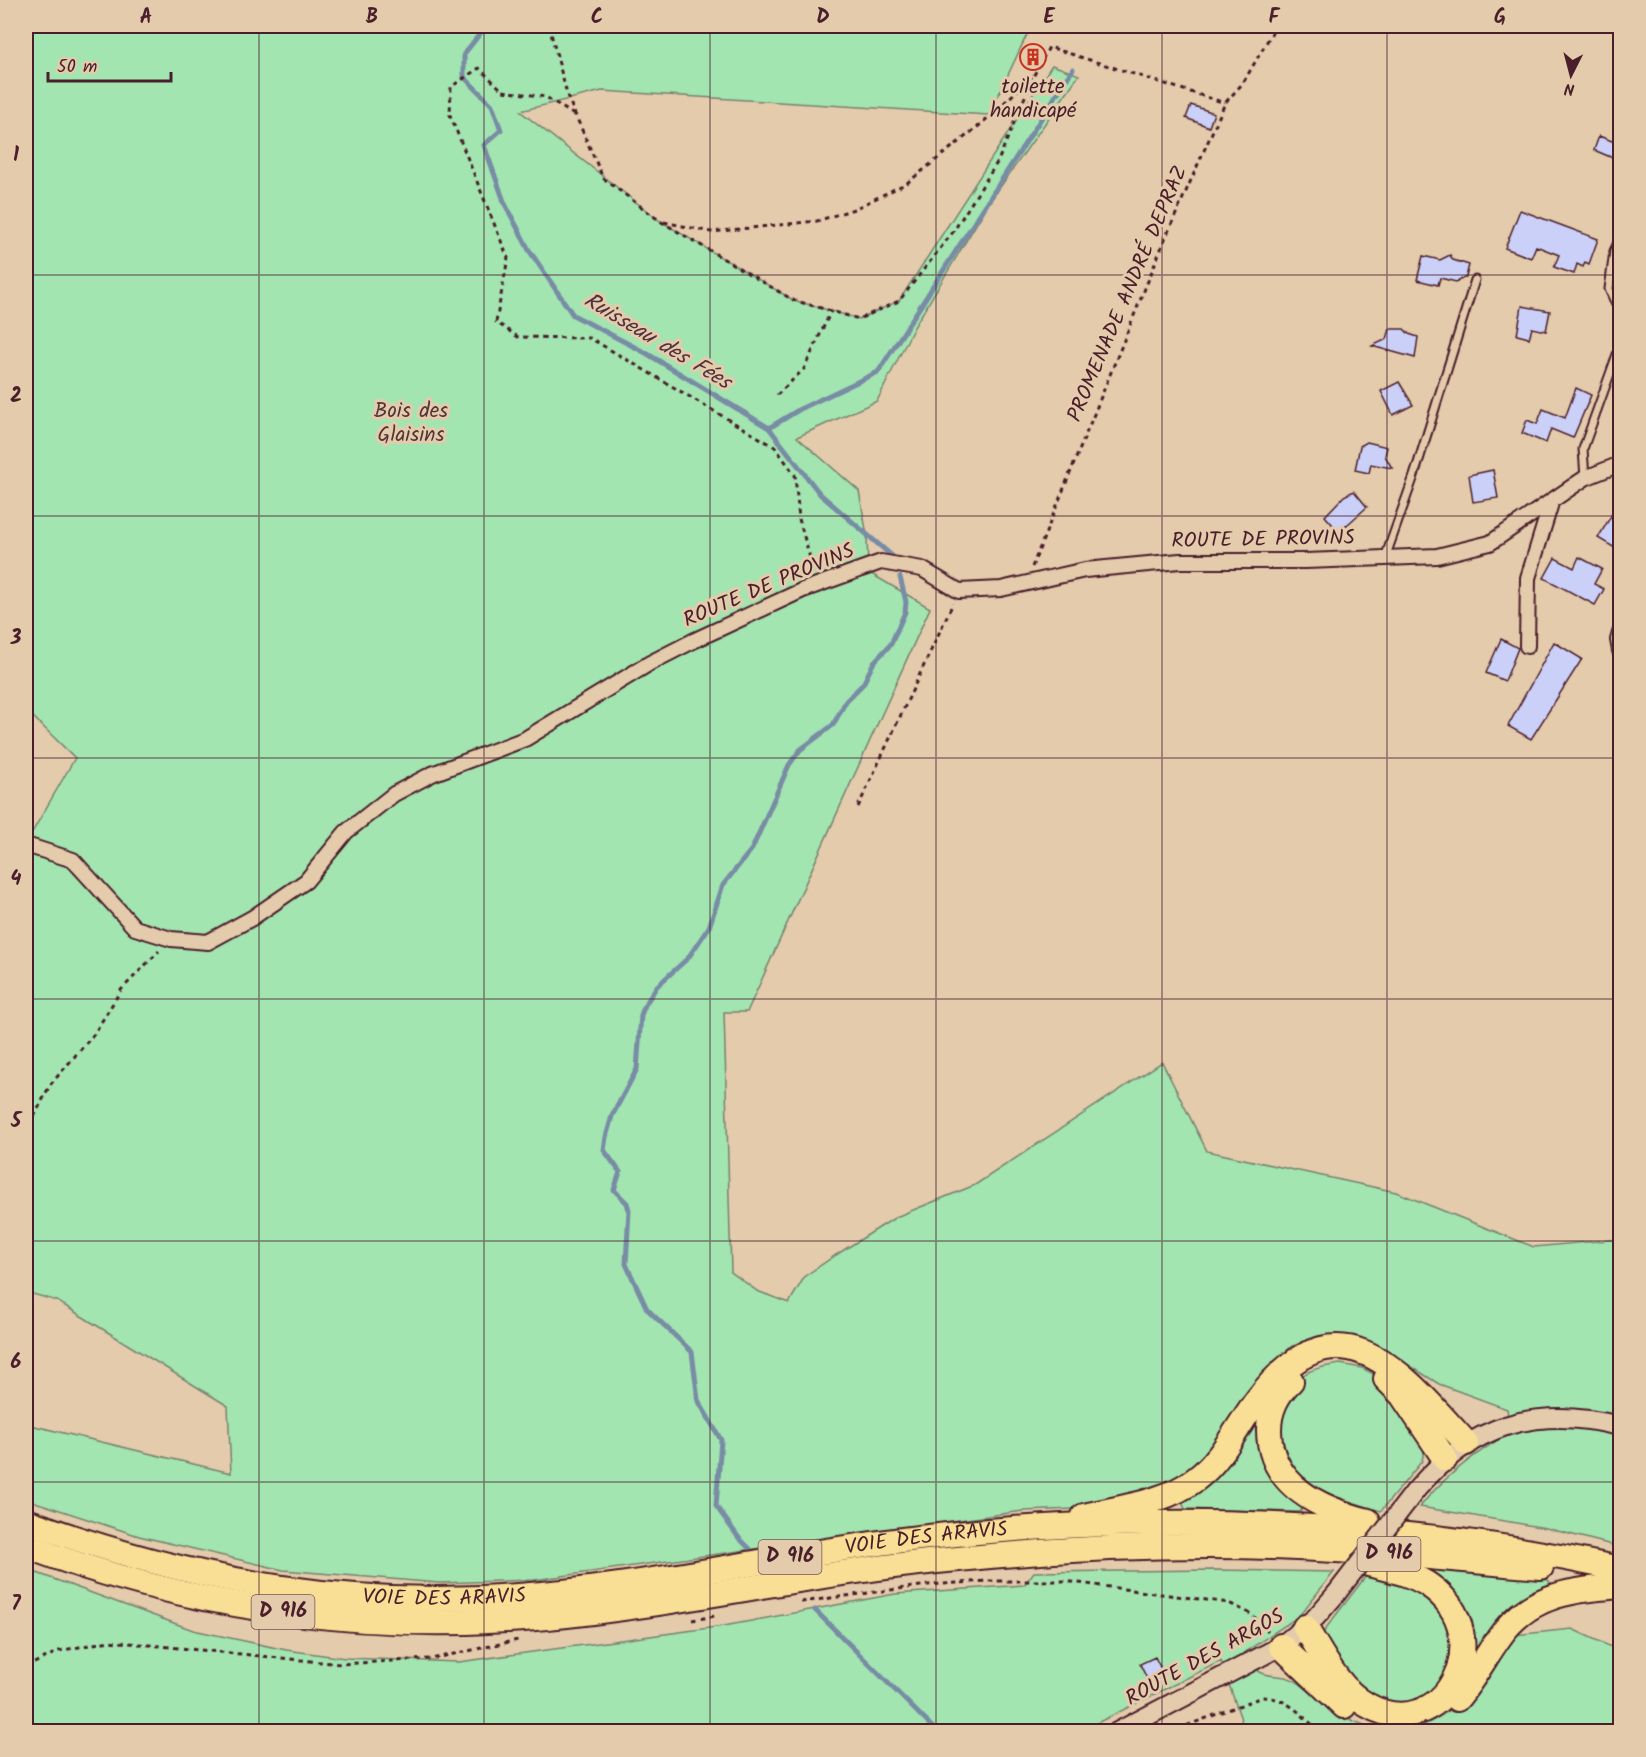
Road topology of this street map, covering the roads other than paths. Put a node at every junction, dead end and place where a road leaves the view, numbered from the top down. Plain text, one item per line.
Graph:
1 (1620, 238) edge
2 (1474, 280) dead end
3 (1620, 313) edge
4 (1620, 346) edge
5 (1620, 464) edge
6 (1585, 478) junction
7 (1552, 500) junction
8 (1385, 558) junction
9 (1620, 633) edge
10 (1527, 646) dead end
11 (1620, 651) edge
12 (26, 845) edge
13 (1620, 1426) edge
14 (1466, 1443) junction
15 (1445, 1460) junction
16 (26, 1521) edge
17 (1040, 1527) junction
18 (1434, 1537) junction
19 (26, 1546) edge
20 (1292, 1548) junction
21 (1620, 1569) edge
22 (1620, 1574) edge
23 (1620, 1586) edge
24 (1305, 1627) junction
25 (1281, 1646) junction
26 (1117, 1731) edge

1 - 3 lane
2 - 8 lane
4 - 6 lane
5 - 6 street, ROUTE DE PROVINS
6 - 7 street, ROUTE DE PROVINS
7 - 8 street, ROUTE DE PROVINS
7 - 10 street
8 - 12 street, ROUTE DE PROVINS
9 - 11 street
13 - 14 street, ROUTE DES ARGOS
14 - 15 street, ROUTE DES ARGOS
14 - 17 highway
15 - 18 highway
15 - 24 street, ROUTE DES ARGOS, bridge
16 - 17 highway, VOIE DES ARAVIS / D 916
17 - 18 highway, VOIE DES ARAVIS / D 916
18 - 21 highway, VOIE DES ARAVIS / D 916
19 - 20 highway, VOIE DES ARAVIS / D 916
20 - 22 highway, VOIE DES ARAVIS / D 916
20 - 24 highway
23 - 25 highway
24 - 25 street, ROUTE DES ARGOS
25 - 26 street, ROUTE DES ARGOS

